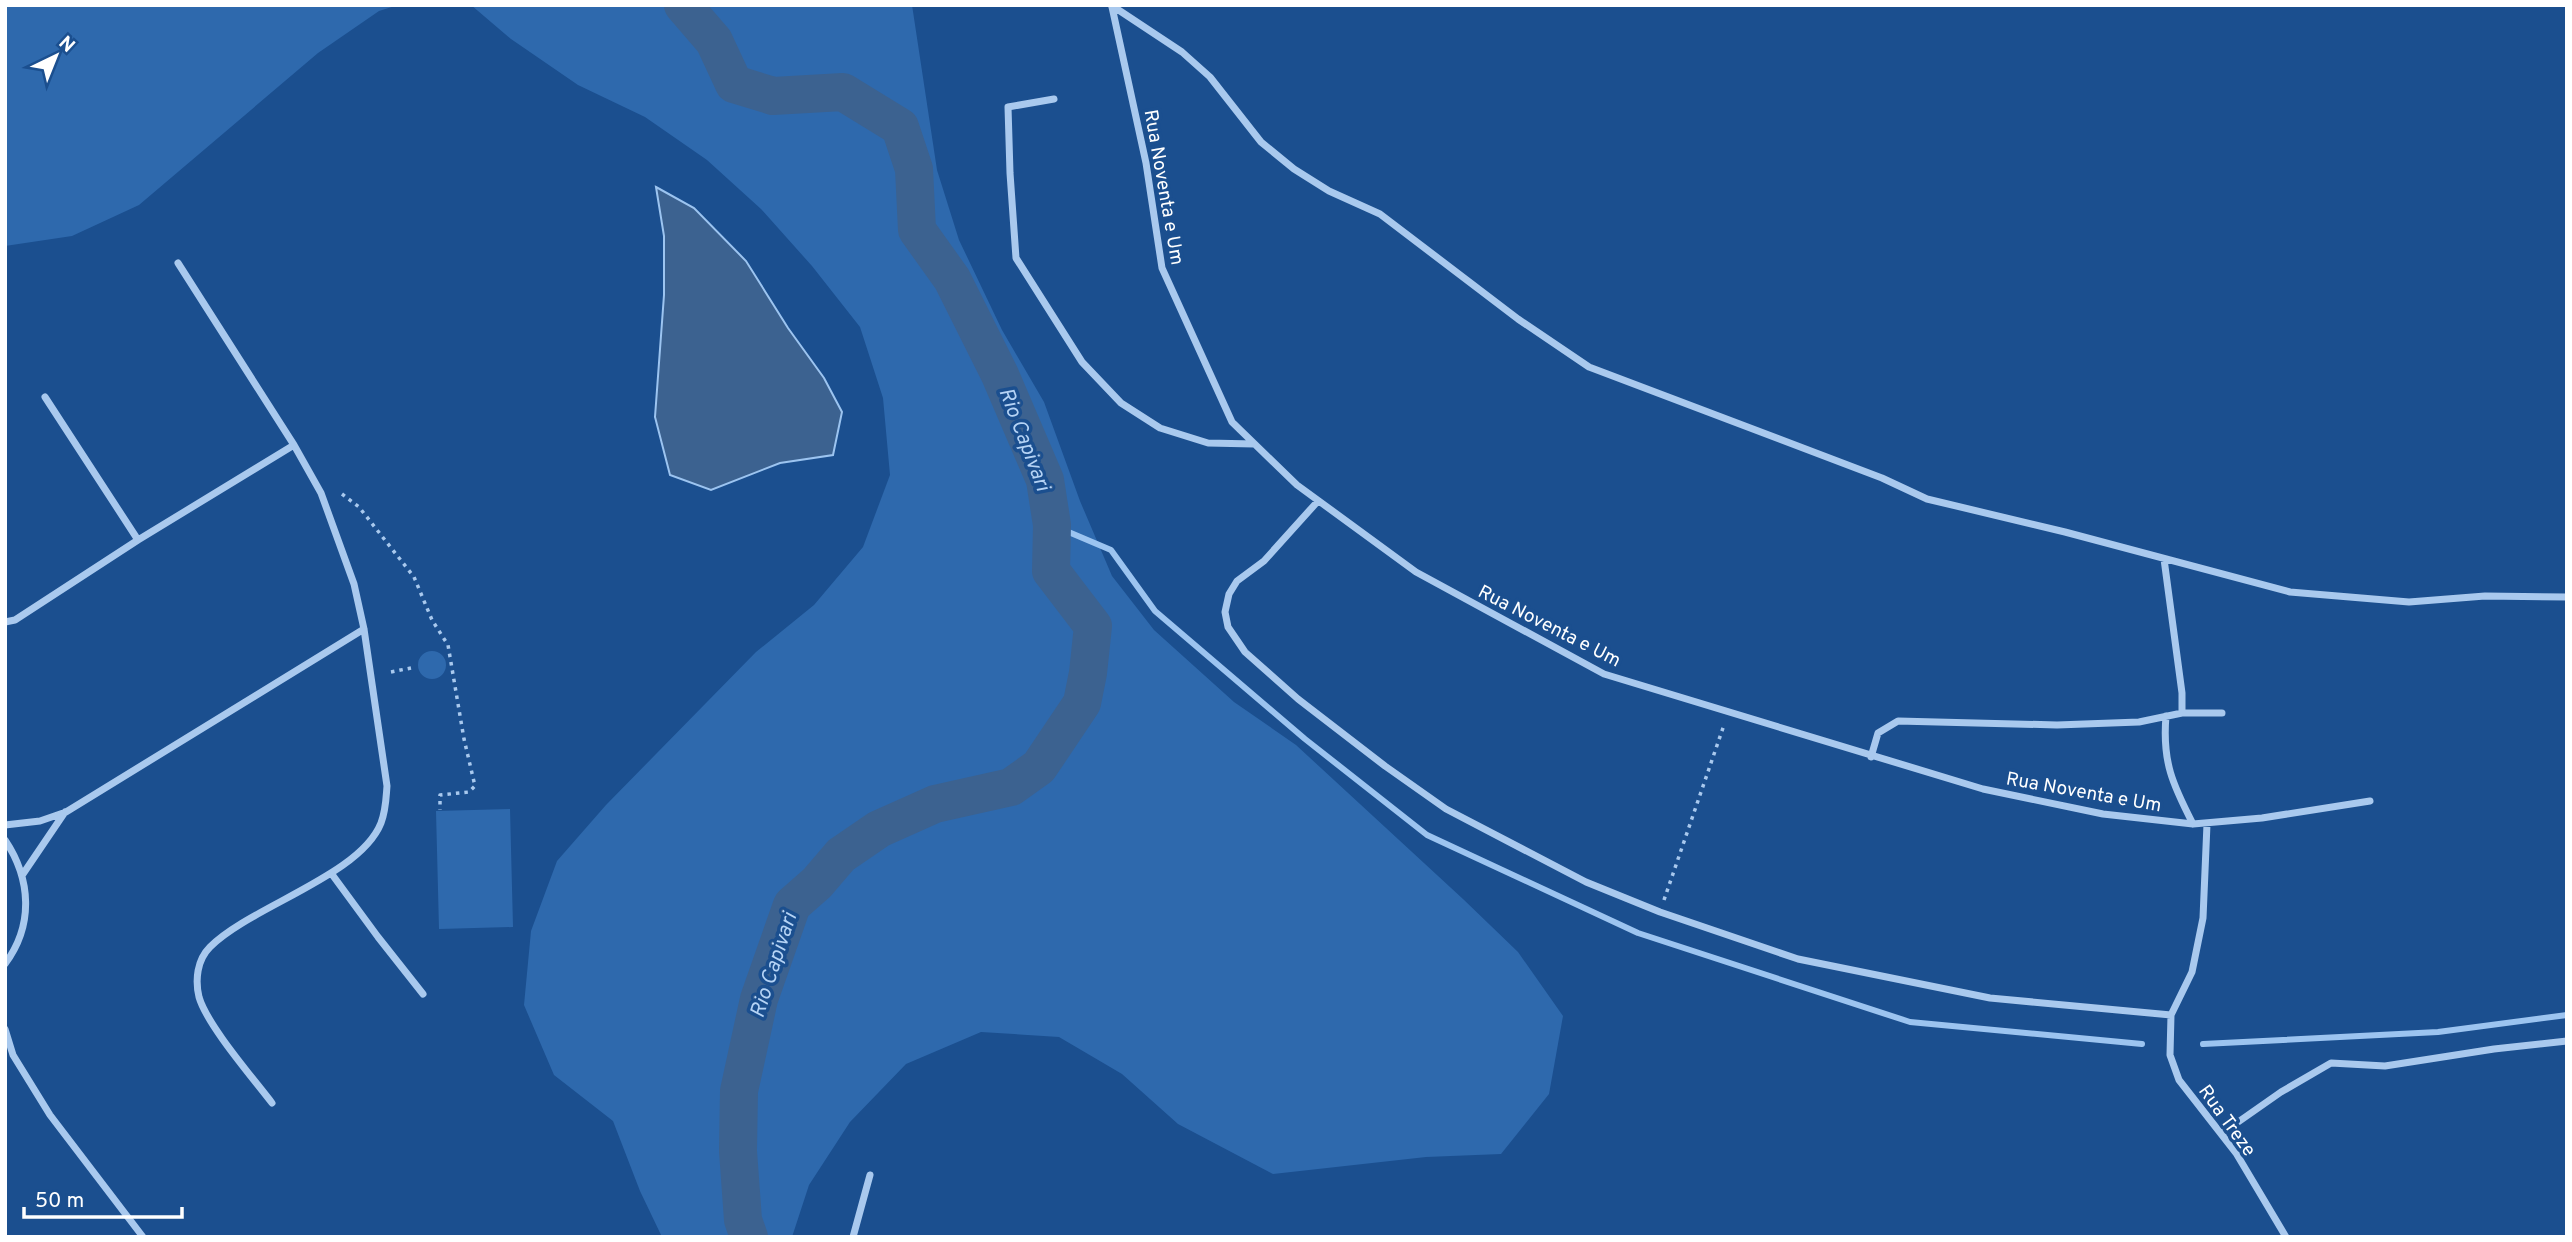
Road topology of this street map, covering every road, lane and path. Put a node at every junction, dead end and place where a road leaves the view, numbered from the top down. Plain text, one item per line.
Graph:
1 (1111, 6) edge
2 (1054, 99) dead end
3 (178, 263) dead end
4 (45, 397) dead end
5 (1255, 444) junction
6 (294, 445) junction
7 (342, 494) dead end
8 (1318, 501) junction
9 (138, 540) junction
10 (2164, 559) junction
11 (2567, 597) edge
12 (5, 622) edge
13 (364, 629) junction
14 (411, 668) dead end
15 (391, 672) dead end
16 (1728, 713) junction
17 (2182, 713) junction
18 (2222, 713) dead end
19 (2166, 716) junction
20 (1871, 757) junction
21 (2370, 801) dead end
22 (440, 810) dead end
23 (66, 812) junction
24 (2193, 824) junction
25 (2207, 824) junction
26 (5, 825) edge
27 (5, 839) edge
28 (331, 873) junction
29 (23, 874) junction
30 (1660, 912) junction
31 (5, 964) edge
32 (423, 994) dead end
33 (2171, 1015) junction
34 (5, 1029) edge
35 (2567, 1041) edge
36 (5, 1048) edge
37 (13, 1055) junction
38 (272, 1103) dead end
39 (2221, 1134) junction
40 (870, 1175) dead end
41 (143, 1237) edge
42 (853, 1237) edge
43 (2286, 1237) edge

1 - 5 street, Rua Noventa e Um
1 - 10 street
2 - 5 street
3 - 6 street
4 - 9 street
5 - 8 street, Rua Noventa e Um
6 - 9 street
6 - 13 street
7 - 22 path
8 - 16 street, Rua Noventa e Um
8 - 30 street
9 - 12 street
10 - 11 street
10 - 17 street
13 - 23 street
13 - 28 street
14 - 15 path
16 - 20 street, Rua Noventa e Um
16 - 30 path
17 - 18 street
17 - 19 street
19 - 20 street
19 - 24 street
20 - 24 street, Rua Noventa e Um
21 - 25 street, Rua Noventa e Um
23 - 26 street
23 - 29 street
24 - 25 street, Rua Noventa e Um
25 - 33 street
27 - 29 street
28 - 32 street
28 - 38 street
29 - 31 street
30 - 33 street
33 - 39 street, Rua Treze
34 - 37 street
35 - 39 street
36 - 37 street
37 - 41 street
39 - 43 street, Rua Treze
40 - 42 street

